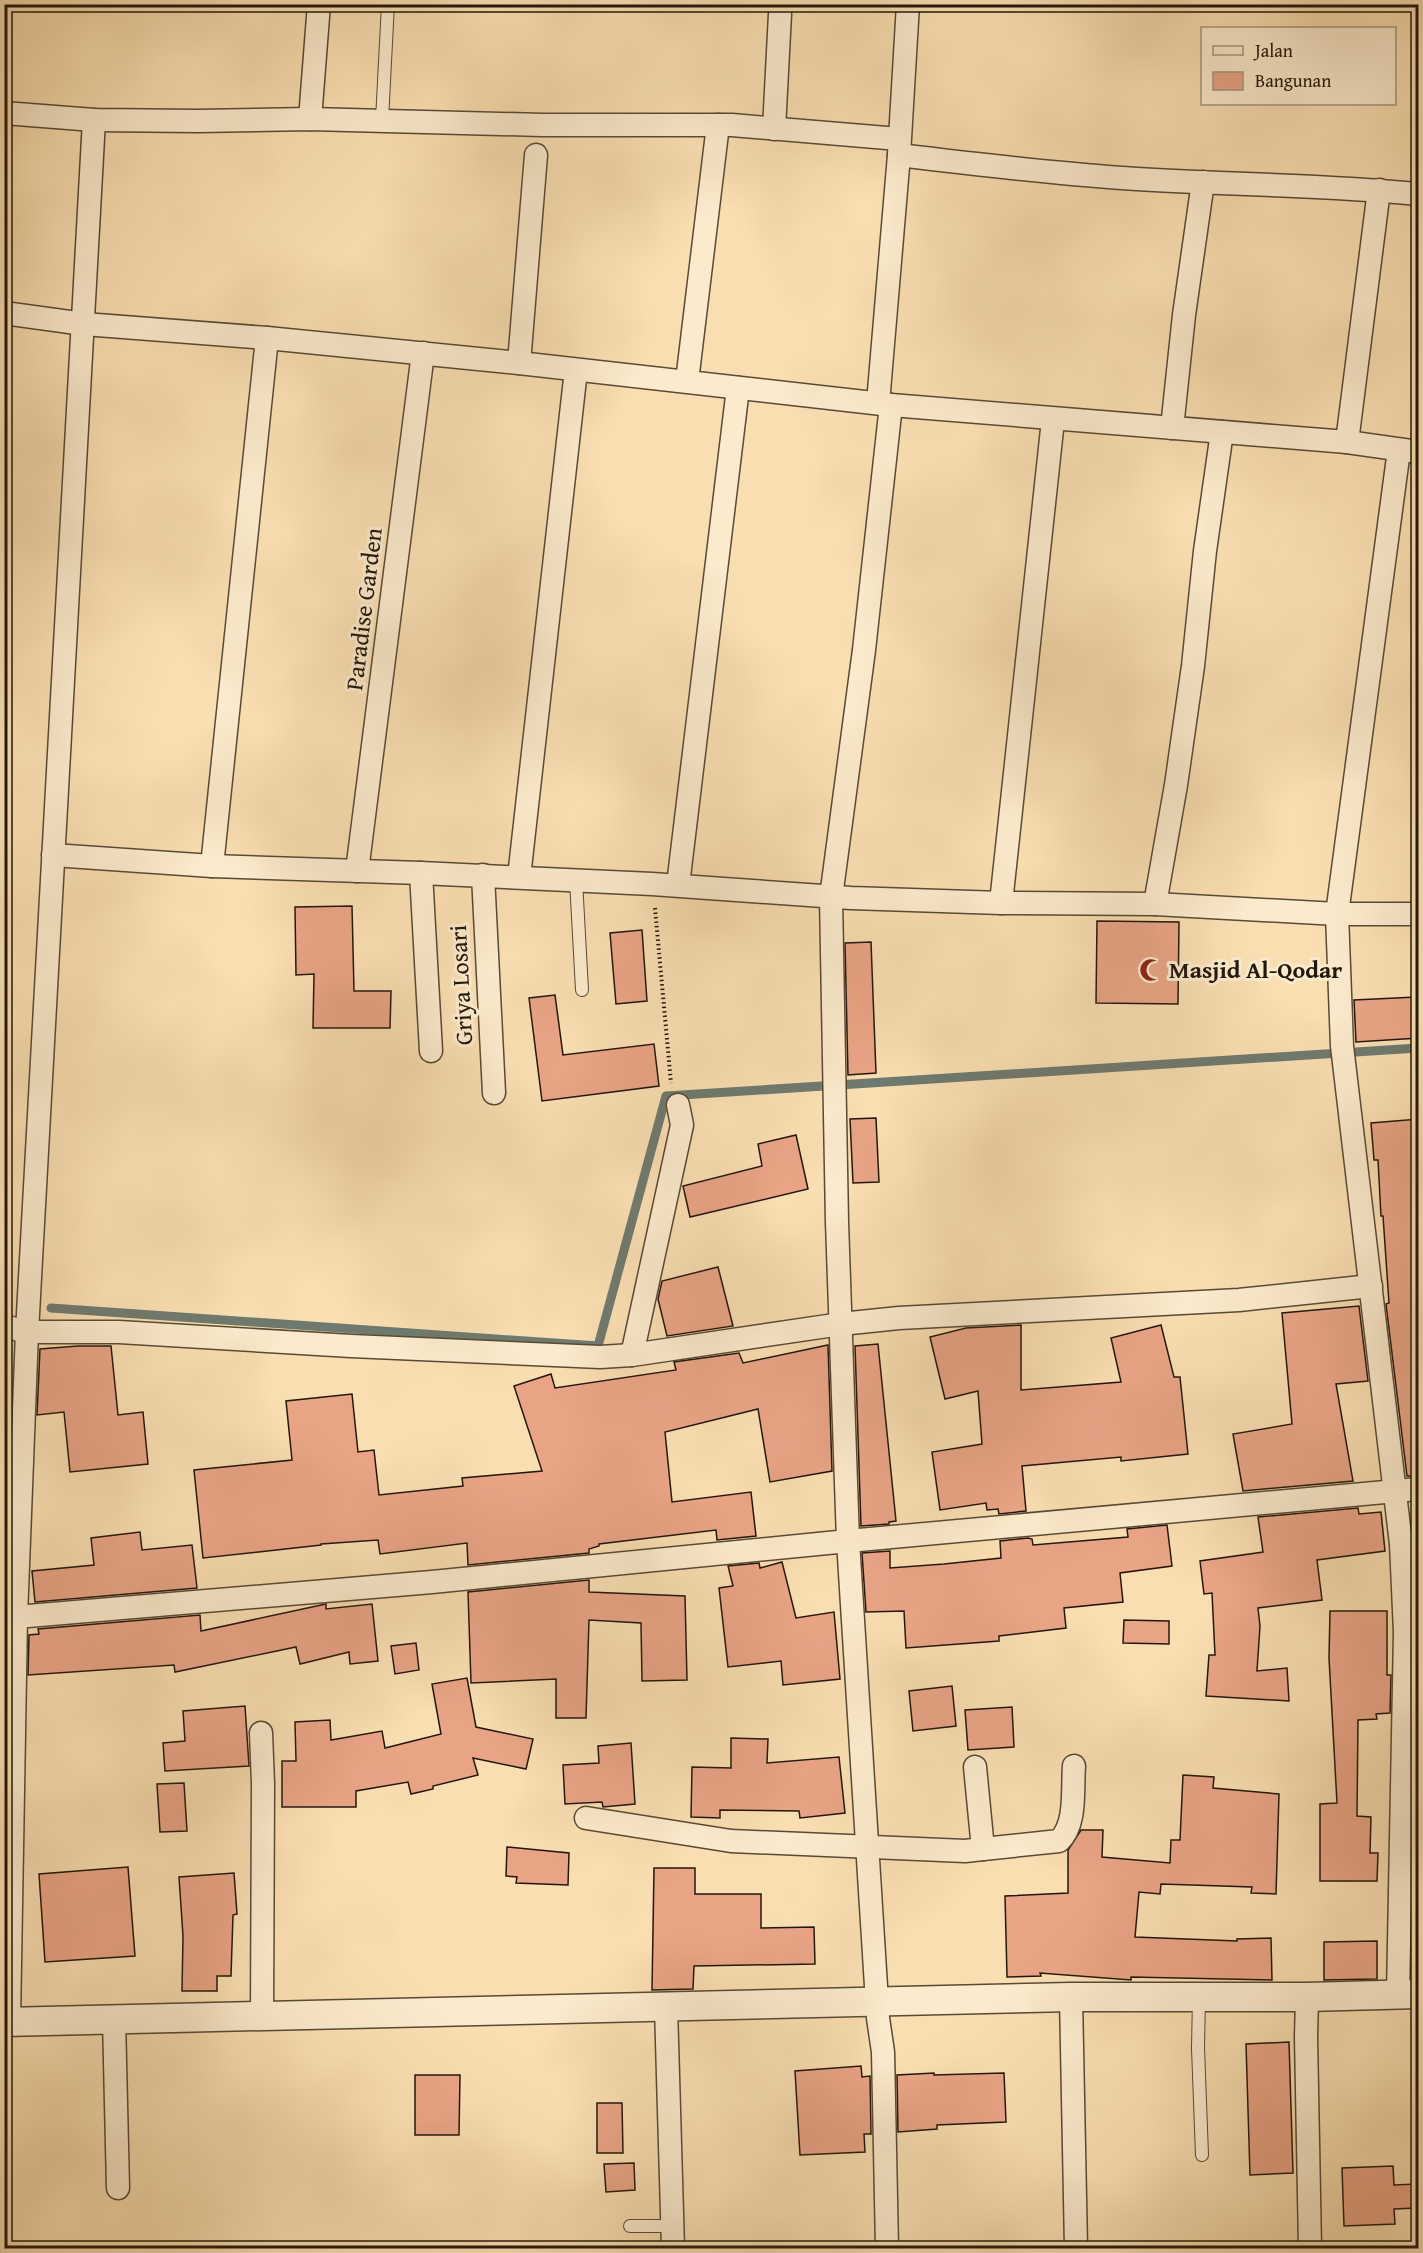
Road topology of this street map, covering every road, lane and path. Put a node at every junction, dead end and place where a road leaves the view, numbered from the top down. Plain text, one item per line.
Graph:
1 (319, 4) edge
2 (388, 4) edge
3 (908, 4) edge
4 (780, 14) dead end
5 (4, 113) edge
6 (310, 119) junction
7 (94, 120) junction
8 (382, 120) junction
9 (718, 125) junction
10 (774, 129) junction
11 (899, 147) junction
12 (536, 155) dead end
13 (1203, 182) junction
14 (1379, 190) junction
15 (1419, 194) edge
16 (4, 313) edge
17 (84, 324) junction
18 (267, 338) junction
19 (423, 353) junction
20 (519, 363) junction
21 (576, 370) junction
22 (687, 381) junction
23 (738, 388) junction
24 (885, 404) junction
25 (1053, 420) junction
26 (1172, 428) junction
27 (1222, 432) junction
28 (1347, 442) junction
29 (1409, 451) edge
30 (53, 855) junction
31 (212, 866) junction
32 (357, 871) junction
33 (421, 873) junction
34 (483, 875) junction
35 (519, 877) junction
36 (576, 880) junction
37 (652, 884) junction
38 (678, 885) junction
39 (831, 897) junction
40 (1001, 903) junction
41 (1155, 904) junction
42 (1337, 914) junction
43 (1419, 914) edge
44 (582, 990) dead end
45 (431, 1051) dead end
46 (671, 1083) dead end
47 (494, 1093) dead end
48 (678, 1105) dead end
49 (1371, 1286) junction
50 (842, 1324) junction
51 (4, 1326) edge
52 (27, 1332) junction
53 (632, 1355) junction
54 (1419, 1489) edge
55 (1396, 1490) junction
56 (848, 1541) junction
57 (16, 1617) junction
58 (10, 1661) edge
59 (261, 1733) dead end
60 (1074, 1766) dead end
61 (975, 1767) dead end
62 (586, 1818) dead end
63 (868, 1845) junction
64 (983, 1849) junction
65 (1408, 1995) edge
66 (1071, 1997) junction
67 (1199, 1997) junction
68 (1307, 1997) junction
69 (878, 2002) junction
70 (666, 2007) junction
71 (262, 2015) junction
72 (114, 2019) junction
73 (7, 2022) edge
74 (1202, 2156) dead end
75 (118, 2188) dead end
76 (630, 2226) dead end
77 (672, 2237) edge
78 (887, 2248) edge
79 (1076, 2248) edge
80 (1310, 2248) edge

1 - 6 street
2 - 8 lane
3 - 11 street
4 - 10 street
5 - 7 street
6 - 7 street
6 - 8 street
7 - 17 street
8 - 9 street
9 - 10 street
9 - 22 street
10 - 11 street
11 - 13 street
11 - 24 street
12 - 20 street
13 - 14 street
13 - 26 street
14 - 15 street
14 - 28 street
16 - 17 street
17 - 18 street
17 - 30 street
18 - 19 street
18 - 31 street
19 - 20 street
19 - 32 street, Paradise Garden
20 - 21 street
21 - 22 street
21 - 35 street
22 - 23 street
23 - 24 street
23 - 38 street
24 - 25 street
24 - 39 street
25 - 26 street
25 - 40 street
26 - 27 street
27 - 28 street
27 - 41 street
28 - 29 street
29 - 42 street
30 - 31 street
30 - 52 street
31 - 32 street
32 - 33 street
33 - 34 street
33 - 45 street
34 - 35 street
34 - 47 street, Griya Losari
35 - 36 street
36 - 37 street
36 - 44 lane
37 - 38 street
37 - 46 path
38 - 39 street
39 - 40 street
39 - 50 street
40 - 41 street
41 - 42 street
42 - 43 street
42 - 49 street
48 - 53 street
49 - 50 street
49 - 55 street
50 - 53 street
50 - 56 street
51 - 52 street
52 - 53 street
52 - 57 street
54 - 55 street
55 - 56 street
55 - 65 street
56 - 57 street
56 - 63 street
57 - 58 street
58 - 73 street
59 - 71 street
60 - 64 street
61 - 64 street
62 - 63 street
63 - 64 street
63 - 69 street
65 - 68 street
66 - 67 street
66 - 69 street
66 - 79 street
67 - 68 street
67 - 74 lane
68 - 80 street
69 - 70 street
69 - 78 street
70 - 71 street
70 - 77 street
71 - 72 street
72 - 73 street
72 - 75 street
76 - 77 lane

